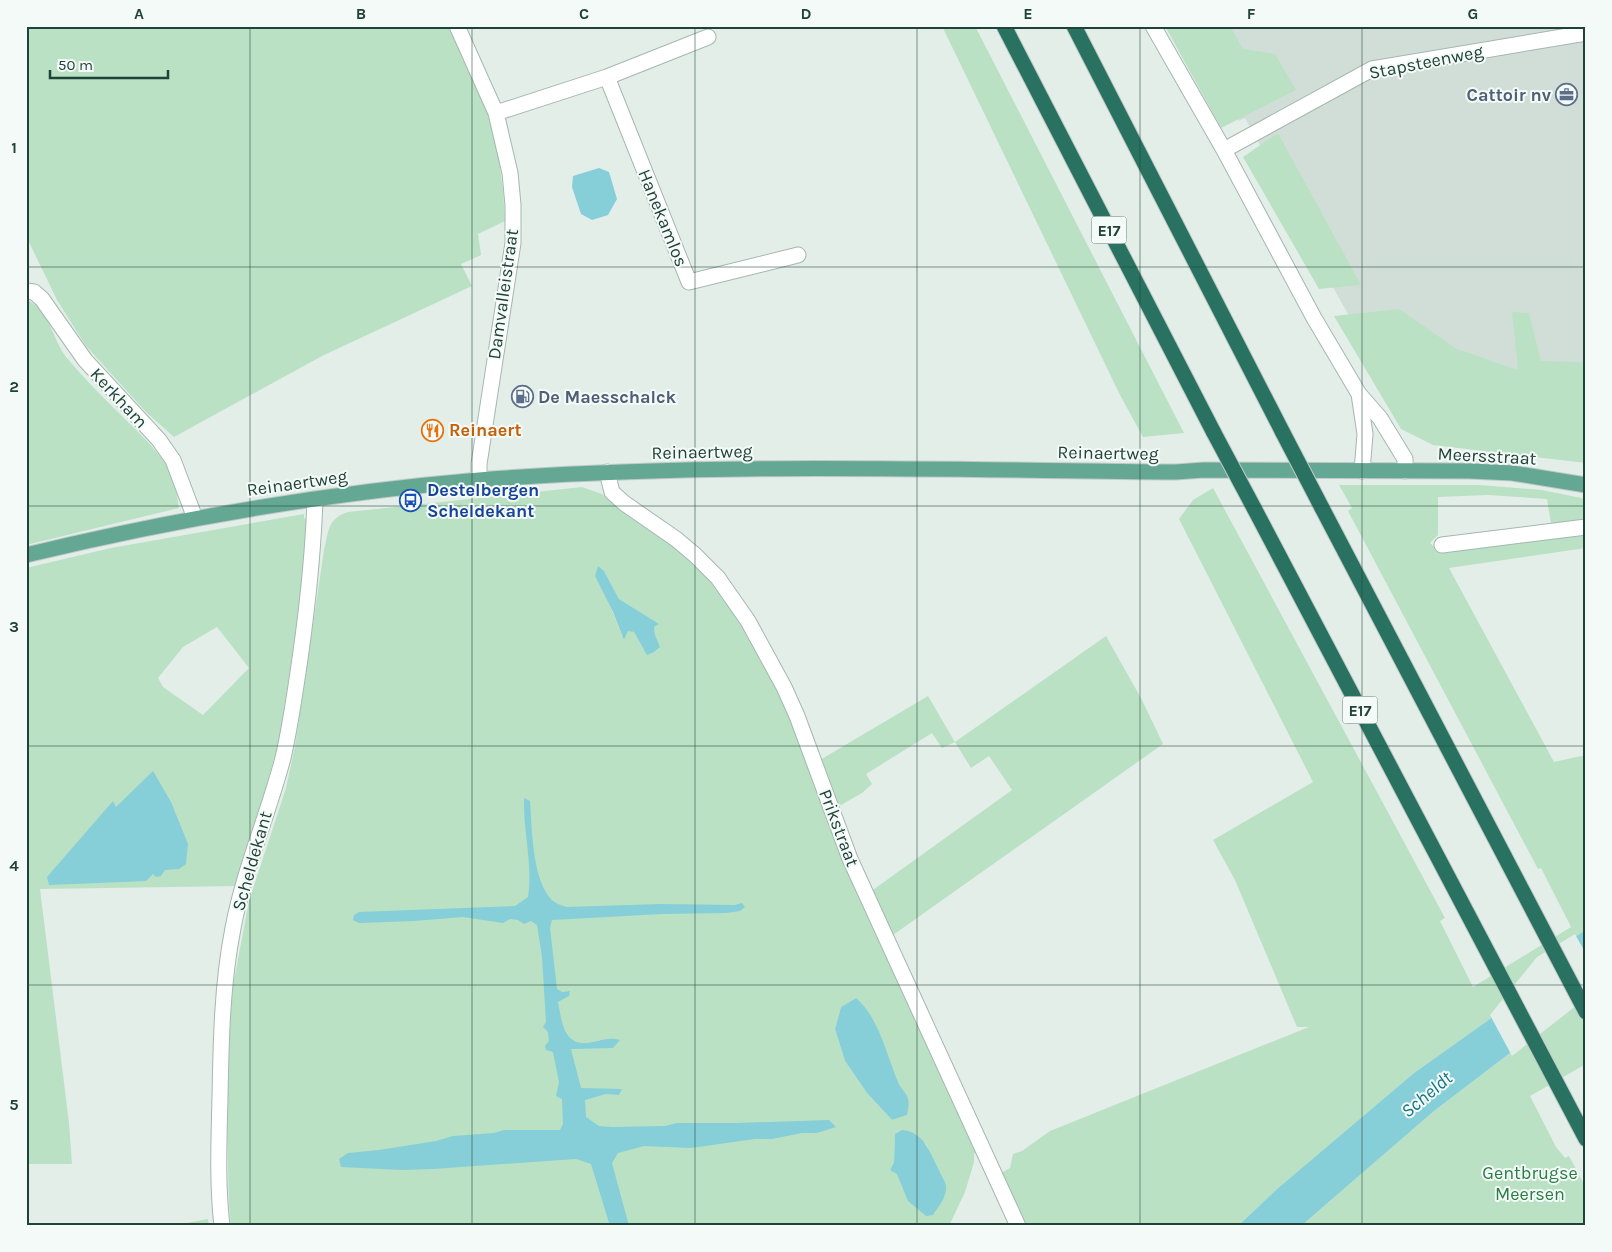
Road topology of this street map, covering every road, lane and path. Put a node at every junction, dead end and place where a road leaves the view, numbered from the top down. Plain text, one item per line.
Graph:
1 (457, 26) edge
2 (1004, 26) edge
3 (1074, 26) edge
4 (1153, 26) edge
5 (1586, 33) edge
6 (708, 36) dead end
7 (607, 77) junction
8 (496, 114) junction
9 (1224, 150) junction
10 (798, 255) dead end
11 (26, 291) edge
12 (1359, 394) junction
13 (1362, 471) junction
14 (1386, 471) joint
15 (1405, 471) junction
16 (607, 472) junction
17 (479, 480) junction
18 (1586, 485) edge
19 (315, 499) junction
20 (195, 518) junction
21 (1586, 527) edge
22 (1442, 545) dead end
23 (26, 555) edge
24 (1586, 1012) edge
25 (1586, 1139) edge
26 (222, 1226) edge
27 (1018, 1226) edge

1 - 8 street, Damvalleistraat
2 - 25 highway, E17, bridge
3 - 24 highway, bridge
4 - 9 street
5 - 9 street, Stapsteenweg
6 - 7 street
7 - 8 street
7 - 10 street, Hanekamlos
8 - 17 street, Damvalleistraat
9 - 12 street
11 - 20 street, Kerkham
12 - 13 street
12 - 15 street
13 - 14 main road, Reinaertweg
13 - 16 main road, Reinaertweg
14 - 15 main road, Meersstraat
15 - 18 main road, Meersstraat
16 - 17 main road, Reinaertweg
16 - 27 street, Prikstraat
17 - 19 main road, Reinaertweg
19 - 20 main road, Reinaertweg
19 - 26 street, Scheldekant
20 - 23 main road, Reinaertweg
21 - 22 street

